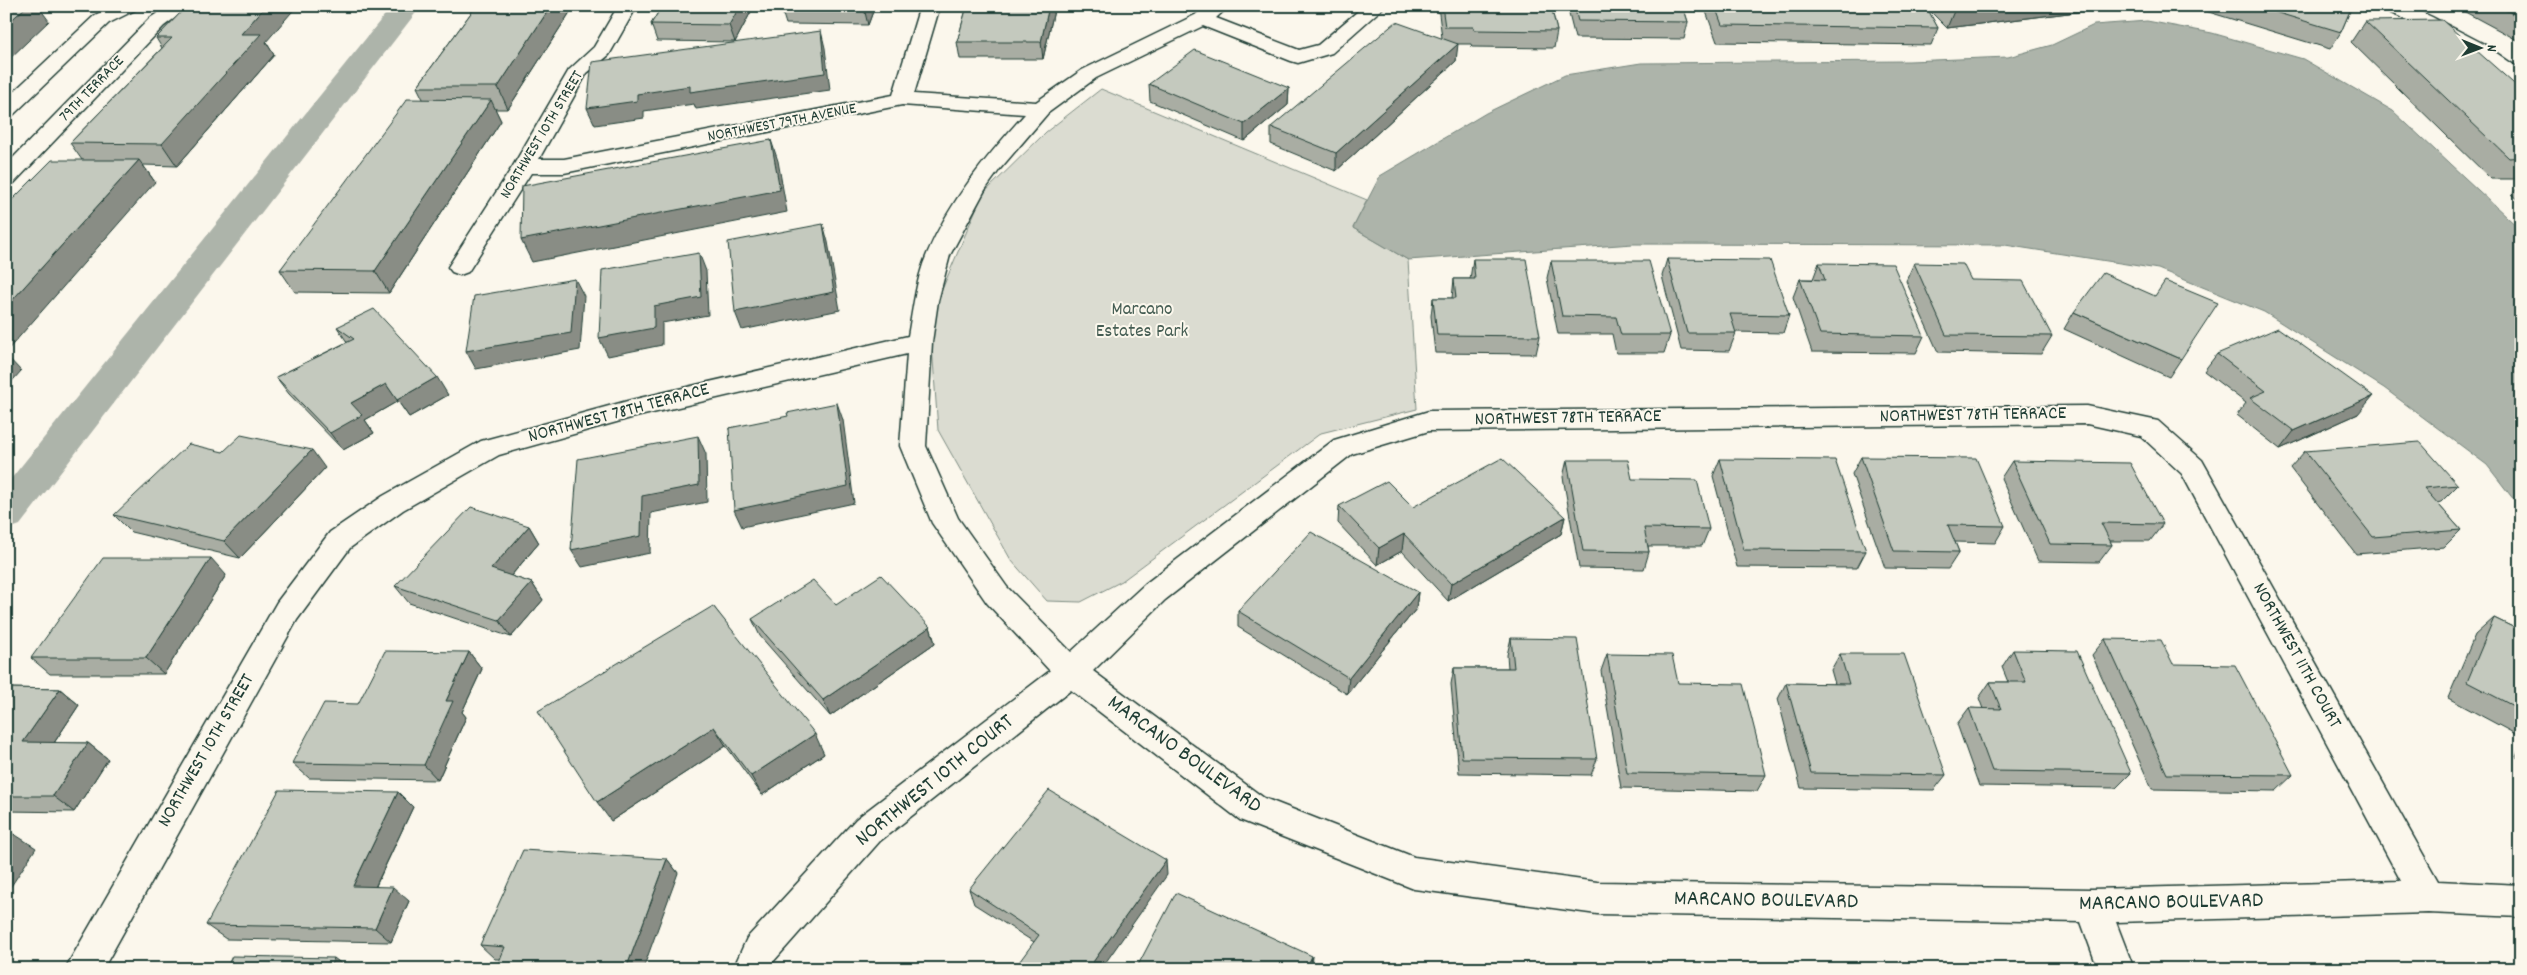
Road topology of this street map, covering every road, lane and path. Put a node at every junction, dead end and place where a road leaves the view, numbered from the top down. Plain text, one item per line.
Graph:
1 (128, 6) edge
2 (182, 6) edge
3 (628, 6) edge
4 (930, 6) edge
5 (1220, 6) edge
6 (1376, 6) edge
7 (2391, 6) edge
8 (1202, 19) junction
9 (2521, 80) edge
10 (902, 99) junction
11 (1041, 109) junction
12 (6, 111) edge
13 (524, 166) junction
14 (6, 178) edge
15 (460, 267) dead end
16 (920, 342) junction
17 (2149, 428) joint
18 (340, 540) joint
19 (1071, 672) junction
20 (2428, 897) junction
21 (2521, 900) edge
22 (2092, 906) junction
23 (83, 969) edge
24 (751, 969) edge
25 (2116, 969) edge

1 - 12 street
2 - 14 street, 79TH TERRACE
3 - 13 street, NORTHWEST 10TH STREET
4 - 10 street
5 - 8 street, MARCANO BOULEVARD
6 - 8 street
7 - 9 street
8 - 11 street, MARCANO BOULEVARD
10 - 11 street, NORTHWEST 79TH AVENUE
10 - 13 street, NORTHWEST 79TH AVENUE
11 - 16 street, MARCANO BOULEVARD
13 - 15 street, NORTHWEST 10TH STREET
16 - 18 street, NORTHWEST 78TH TERRACE
16 - 19 street, MARCANO BOULEVARD
17 - 19 street, NORTHWEST 78TH TERRACE
17 - 20 street, NORTHWEST 11TH COURT
18 - 23 street, NORTHWEST 10TH STREET
19 - 22 street, MARCANO BOULEVARD
19 - 24 street, NORTHWEST 10TH COURT
20 - 21 street, MARCANO BOULEVARD
20 - 22 street, MARCANO BOULEVARD
22 - 25 street

